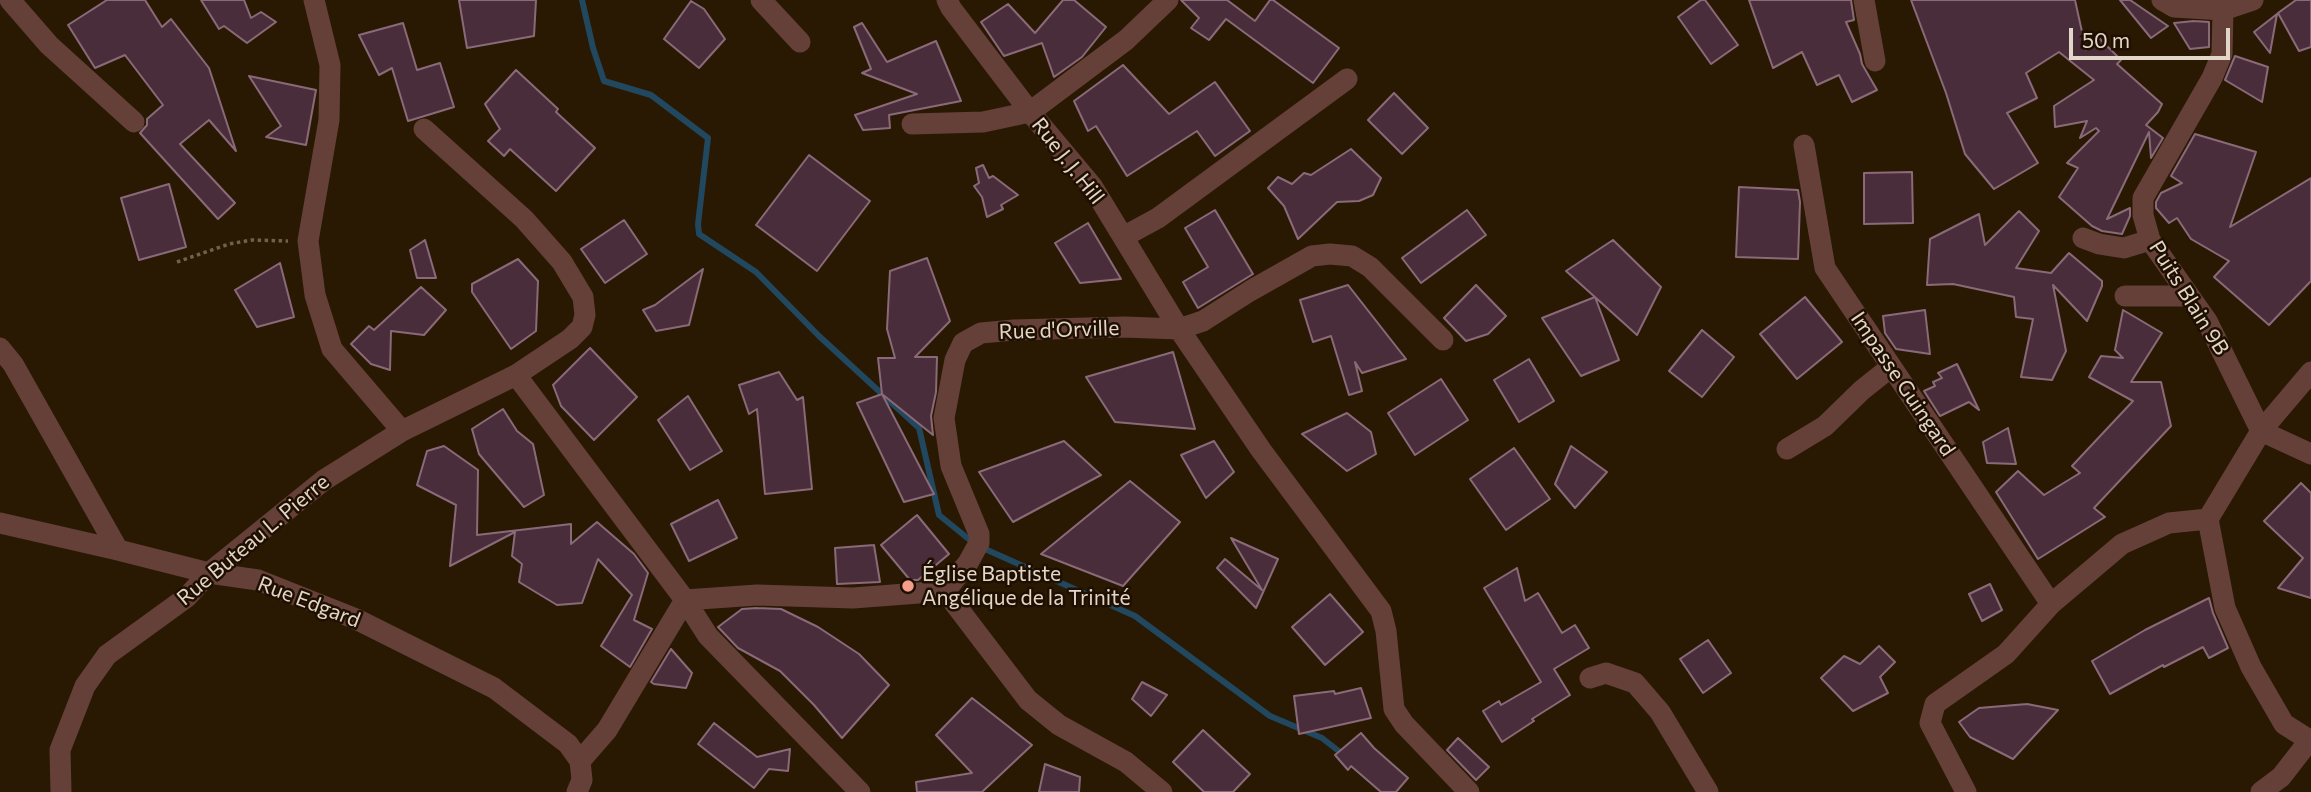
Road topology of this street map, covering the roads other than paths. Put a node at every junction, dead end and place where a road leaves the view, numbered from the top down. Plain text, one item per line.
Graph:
1 (10, 0) edge
2 (761, 0) edge
3 (947, 0) edge
4 (1168, 0) edge
5 (1864, 0) edge
6 (2162, 0) edge
7 (2253, 0) edge
8 (318, 1) edge
9 (2223, 10) junction
10 (800, 42) dead end
11 (1875, 61) dead end
12 (1347, 79) dead end
13 (1030, 112) junction
14 (134, 122) dead end
15 (912, 124) dead end
16 (424, 129) dead end
17 (1804, 145) dead end
18 (1123, 237) junction
19 (2083, 239) dead end
20 (2150, 240) junction
21 (2125, 296) dead end
22 (2189, 296) junction
23 (1179, 329) junction
24 (1443, 340) dead end
25 (0, 348) edge
26 (1891, 367) junction
27 (2311, 372) edge
28 (516, 375) junction
29 (402, 431) junction
30 (2262, 431) junction
31 (1787, 449) dead end
32 (2311, 454) edge
33 (2208, 519) junction
34 (0, 523) edge
35 (118, 550) junction
36 (209, 573) junction
37 (945, 591) junction
38 (685, 600) junction
39 (2051, 604) junction
40 (1590, 678) dead end
41 (2310, 741) edge
42 (580, 761) junction
43 (61, 792) edge
44 (577, 792) edge
45 (860, 792) edge
46 (1162, 792) edge
47 (1469, 792) edge
48 (1708, 792) edge
49 (1966, 792) edge
50 (2261, 792) edge

1 - 14 street
2 - 10 street
3 - 13 street, Rue J. J. Hill
4 - 13 street
5 - 11 street
6 - 9 street
7 - 9 street
8 - 29 street
9 - 20 street, Puits Blain 9B
12 - 18 street
13 - 15 street
13 - 18 street, Rue J. J. Hill
16 - 28 street, Rue Buteau L. Pierre
17 - 26 street, Impasse Guingard
18 - 23 street, Rue J. J. Hill
19 - 20 street
20 - 22 street, Puits Blain 9B
21 - 22 street
22 - 30 street, Puits Blain 9B
23 - 24 street
23 - 37 street, Rue d'Orville
23 - 47 street, Rue J. J. Hill
25 - 35 street
26 - 31 street
26 - 39 street, Impasse Guingard
27 - 30 street
28 - 29 street, Rue Buteau L. Pierre
28 - 38 street
29 - 36 street, Rue Buteau L. Pierre
30 - 32 street
30 - 33 street
33 - 39 street
33 - 41 street
34 - 35 street, Rue Edgard
35 - 36 street, Rue Edgard
36 - 42 street, Rue Edgard
36 - 43 street, Rue Buteau L. Pierre
37 - 38 street
37 - 46 street
38 - 42 street
38 - 45 street
39 - 49 street
40 - 48 street
41 - 50 street
42 - 44 street

